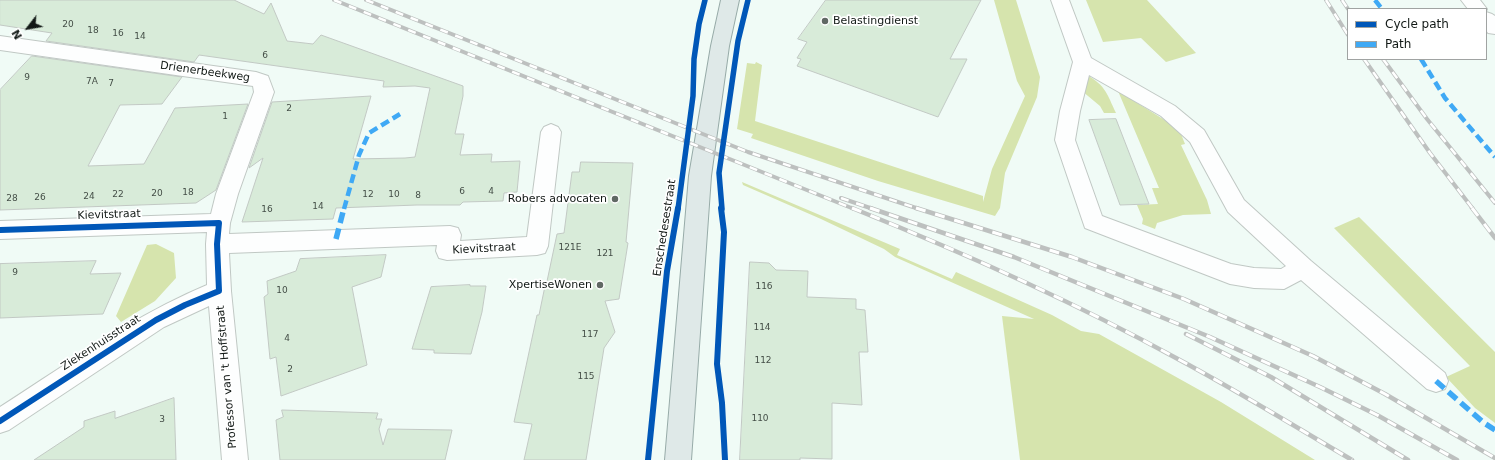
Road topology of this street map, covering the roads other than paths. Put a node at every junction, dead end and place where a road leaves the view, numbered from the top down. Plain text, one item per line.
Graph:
1 (730, 0) edge
2 (1060, 0) edge
3 (1470, 0) edge
4 (1477, 8) edge
5 (1487, 19) edge
6 (1495, 28) edge
7 (0, 43) edge
8 (1083, 62) junction
9 (551, 132) dead end
10 (0, 230) edge
11 (218, 233) junction
12 (1303, 268) junction
13 (219, 291) junction
14 (1436, 380) dead end
15 (0, 421) edge
16 (235, 460) edge
17 (678, 460) edge

1 - 17 main road
2 - 8 street
3 - 4 street
5 - 6 street
7 - 11 street, Drienerbeekweg
8 - 12 street
8 - 12 street
9 - 11 street, Kievitstraat
10 - 11 street, Kievitstraat
11 - 13 street, Professor van 't Hoffstraat
12 - 14 street
13 - 15 street, Ziekenhuisstraat
13 - 16 street, Professor van 't Hoffstraat

